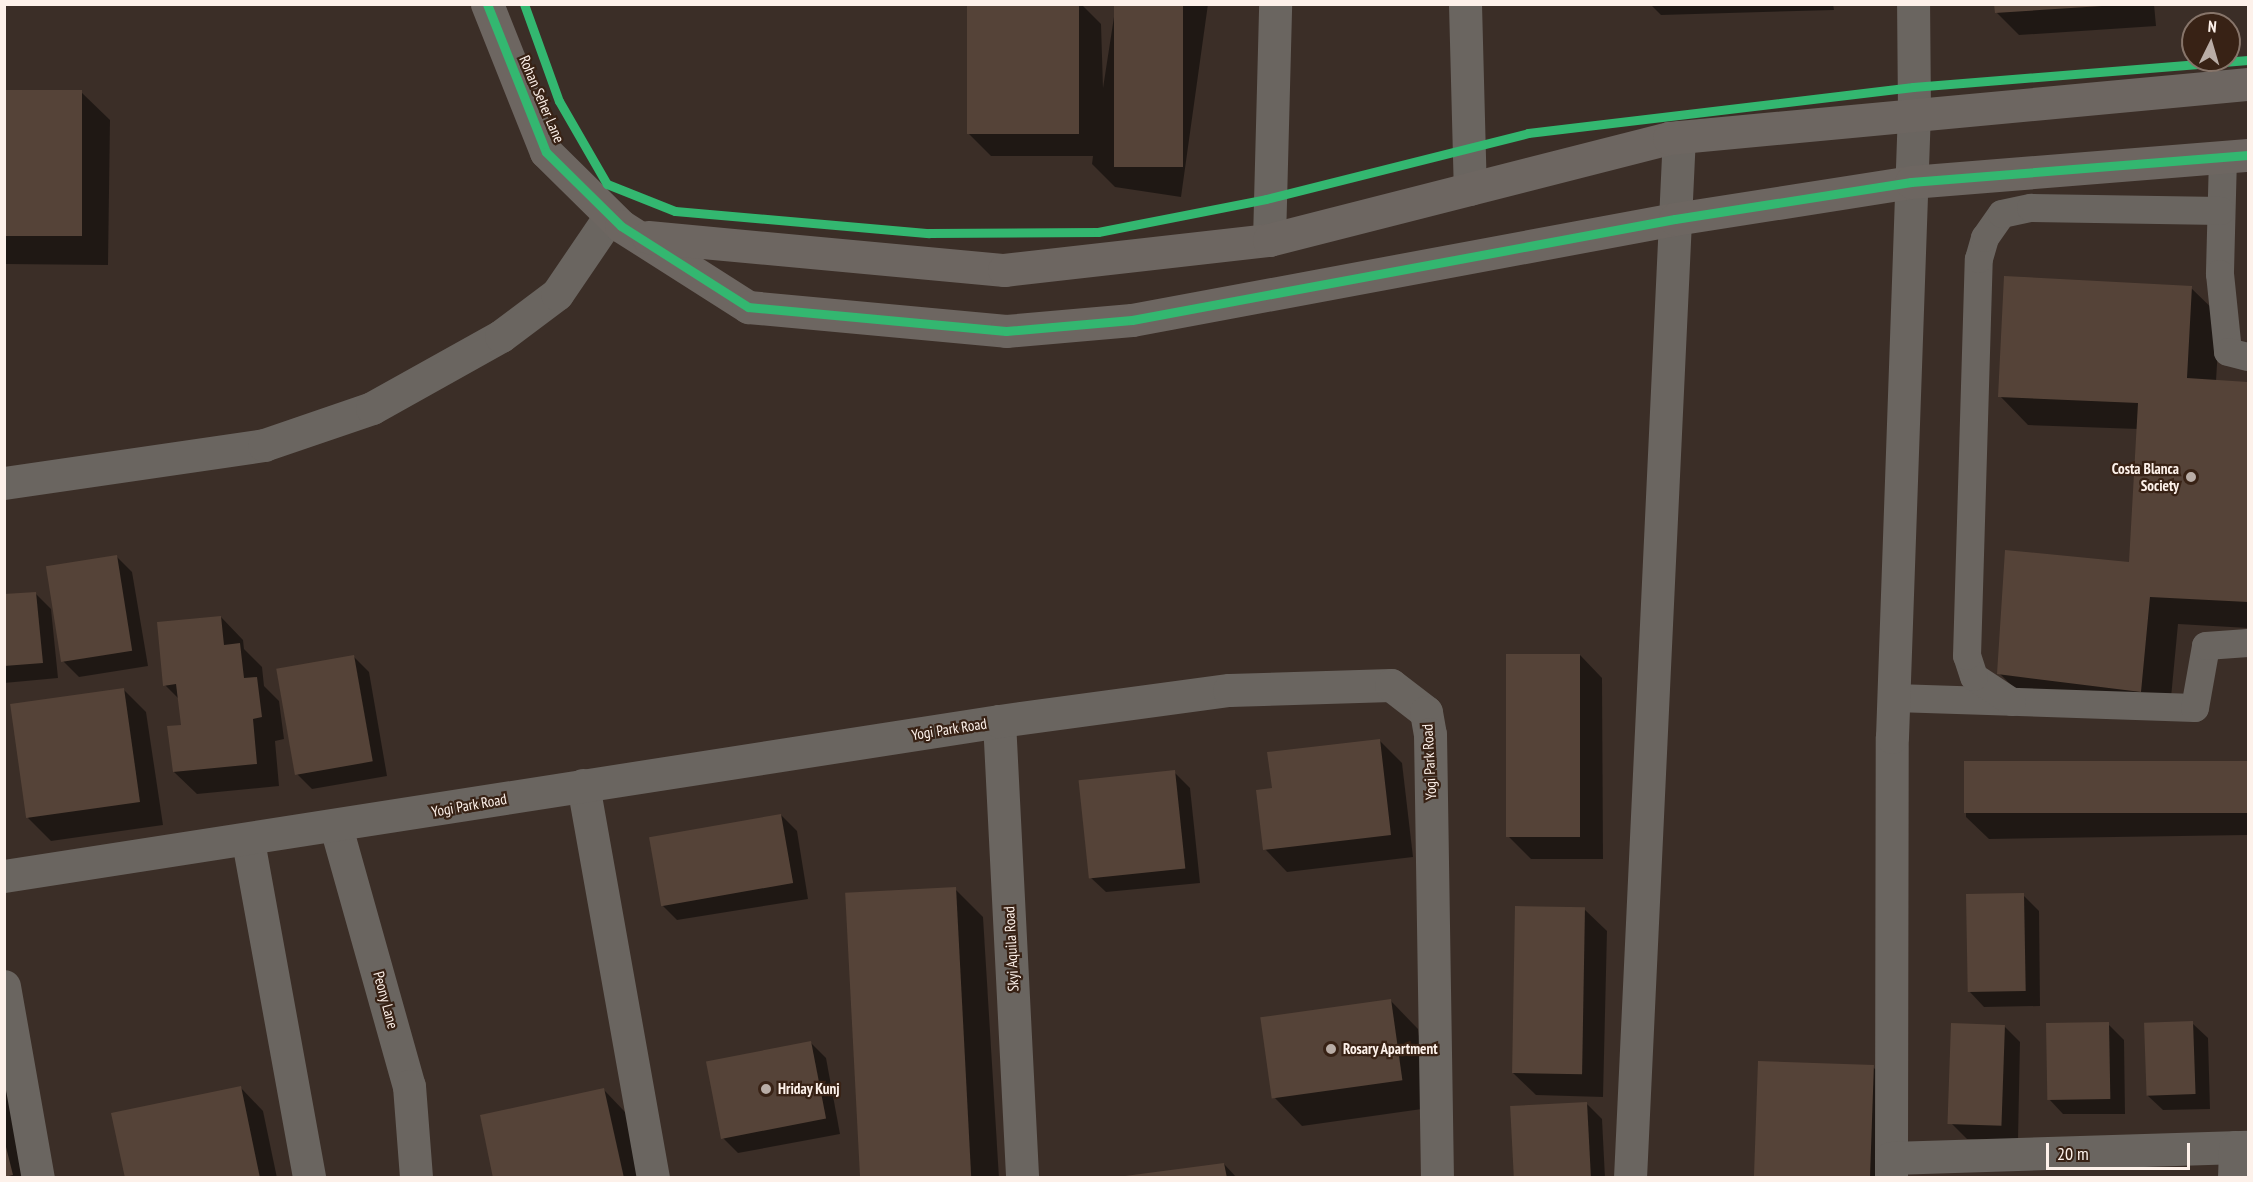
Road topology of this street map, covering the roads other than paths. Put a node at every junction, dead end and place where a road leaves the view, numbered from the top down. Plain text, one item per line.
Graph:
1 (487, 4) edge
2 (1275, 4) edge
3 (1466, 4) edge
4 (1912, 4) edge
5 (2248, 84) edge
6 (1914, 111) junction
7 (1679, 137) junction
8 (2236, 156) edge
9 (1911, 182) junction
10 (1470, 189) junction
11 (2222, 211) junction
12 (610, 216) junction
13 (1675, 219) junction
14 (644, 236) junction
15 (1269, 240) junction
16 (2248, 357) edge
17 (4, 483) edge
18 (2248, 643) edge
19 (1895, 698) junction
20 (2012, 702) junction
21 (999, 722) junction
22 (583, 785) junction
23 (336, 827) junction
24 (248, 840) junction
25 (4, 876) edge
26 (4, 986) edge
27 (2239, 1157) edge
28 (1891, 1168) edge
29 (38, 1178) edge
30 (309, 1178) edge
31 (416, 1178) edge
32 (653, 1178) edge
33 (1022, 1178) edge
34 (1437, 1178) edge
35 (1630, 1178) edge

1 - 12 street, Rohan Seher Lane
2 - 15 street
3 - 10 street
4 - 6 street
5 - 6 street
6 - 7 street
6 - 9 street
7 - 10 street
7 - 13 street
8 - 9 street, Rohan Seher Lane
8 - 11 lane
9 - 13 street, Rohan Seher Lane
9 - 19 street
10 - 15 street
11 - 16 lane
11 - 20 lane
12 - 14 street, Rohan Seher Lane
12 - 17 street
13 - 14 street, Rohan Seher Lane
13 - 35 street
14 - 15 street
18 - 20 lane
19 - 20 lane
19 - 28 street
21 - 22 street, Yogi Park Road
21 - 33 street, Skyi Aquila Road
21 - 34 street, Yogi Park Road
22 - 23 street, Yogi Park Road
22 - 32 street
23 - 24 street, Yogi Park Road
23 - 31 street, Peony Lane
24 - 25 street, Yogi Park Road
24 - 30 street
26 - 29 street
27 - 28 street

